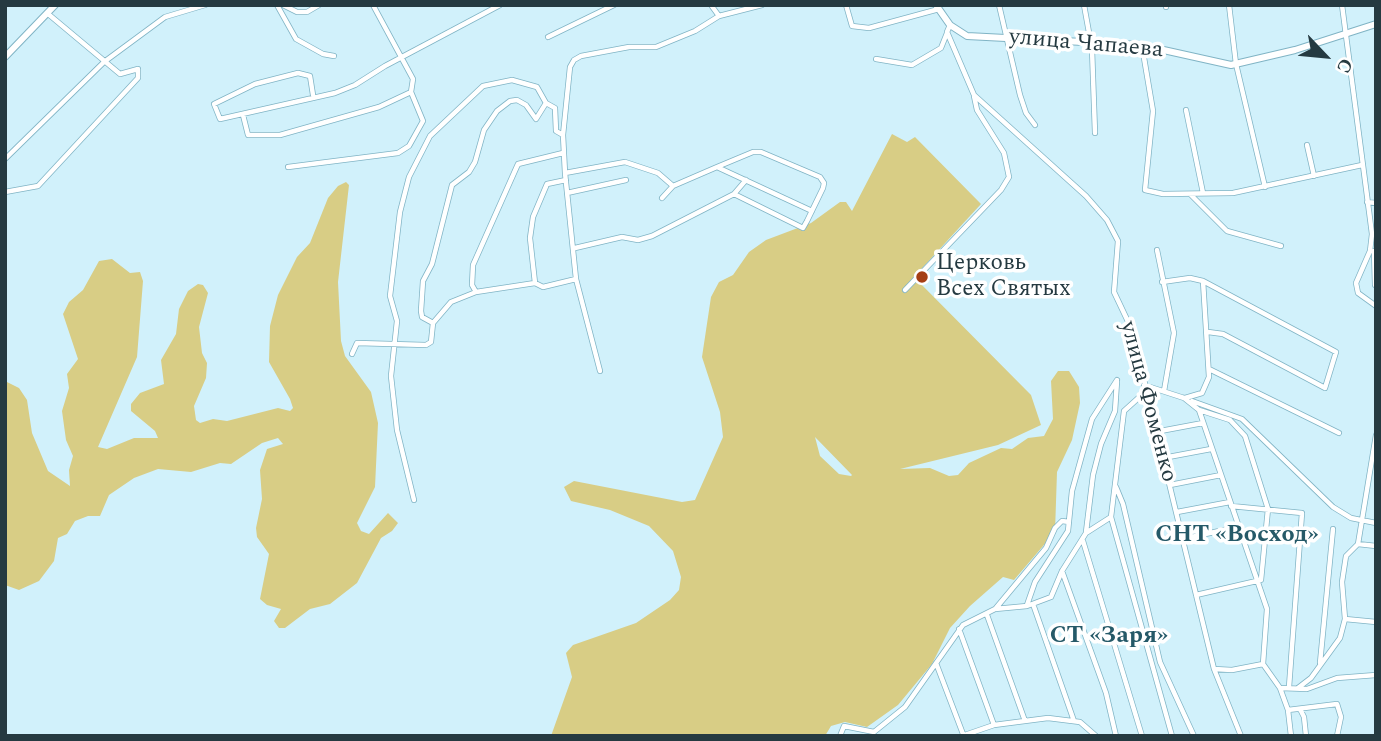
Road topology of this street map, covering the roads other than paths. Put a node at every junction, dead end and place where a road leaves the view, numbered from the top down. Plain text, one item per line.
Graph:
1 (55, 5) edge
2 (205, 5) edge
3 (277, 5) edge
4 (284, 5) edge
5 (319, 5) edge
6 (373, 5) edge
7 (599, 5) edge
8 (614, 5) edge
9 (711, 5) edge
10 (762, 5) edge
11 (846, 5) edge
12 (999, 5) edge
13 (1084, 5) edge
14 (1229, 5) edge
15 (1342, 5) edge
16 (499, 6) edge
17 (938, 7) edge
18 (602, 11) junction
19 (47, 13) junction
20 (719, 16) junction
21 (1376, 26) edge
22 (948, 28) junction
23 (1346, 35) junction
24 (548, 37) dead end
25 (1006, 38) junction
26 (1091, 42) junction
27 (1141, 45) junction
28 (334, 56) dead end
29 (5, 57) edge
30 (403, 57) junction
31 (876, 59) dead end
32 (104, 62) junction
33 (1236, 64) junction
34 (411, 92) junction
35 (313, 95) junction
36 (974, 95) junction
37 (546, 103) junction
38 (1186, 110) dead end
39 (243, 115) junction
40 (1035, 125) dead end
41 (1096, 133) dead end
42 (563, 135) junction
43 (413, 139) junction
44 (1307, 145) dead end
45 (423, 146) junction
46 (563, 153) junction
47 (5, 159) edge
48 (1363, 165) junction
49 (288, 167) dead end
50 (717, 167) junction
51 (565, 176) junction
52 (1314, 176) junction
53 (626, 180) dead end
54 (746, 180) junction
55 (673, 186) junction
56 (1265, 187) junction
57 (5, 191) edge
58 (567, 193) junction
59 (1189, 193) junction
60 (1203, 193) junction
61 (734, 194) junction
62 (662, 198) dead end
63 (1367, 202) junction
64 (1376, 203) edge
65 (812, 211) junction
66 (1281, 246) dead end
67 (575, 248) junction
68 (1157, 250) dead end
69 (1373, 251) edge
70 (576, 279) junction
71 (1203, 281) junction
72 (1162, 282) junction
73 (535, 283) junction
74 (1375, 285) edge
75 (905, 290) dead end
76 (476, 292) junction
77 (1376, 306) edge
78 (433, 323) junction
79 (1208, 332) junction
80 (394, 345) junction
81 (352, 354) dead end
82 (1209, 369) junction
83 (600, 371) dead end
84 (1144, 385) junction
85 (1164, 391) junction
86 (1144, 392) junction
87 (1184, 398) junction
88 (1199, 410) junction
89 (1203, 423) junction
90 (1155, 432) junction
91 (1339, 433) dead end
92 (1376, 435) edge
93 (1211, 449) junction
94 (1163, 458) junction
95 (1221, 475) junction
96 (1170, 485) junction
97 (1116, 487) junction
98 (414, 500) dead end
99 (1231, 504) junction
100 (1268, 509) junction
101 (1177, 512) junction
102 (1111, 517) junction
103 (1361, 519) junction
104 (1069, 522) junction
105 (1376, 523) edge
106 (1238, 527) junction
107 (1333, 529) dead end
108 (1086, 533) junction
109 (1083, 540) junction
110 (1182, 540) junction
111 (1358, 544) junction
112 (1376, 546) edge
113 (1062, 571) junction
114 (1257, 582) junction
115 (1196, 595) junction
116 (1030, 605) junction
117 (995, 609) junction
118 (987, 615) junction
119 (1345, 620) junction
120 (1376, 622) edge
121 (959, 629) junction
122 (936, 663) junction
123 (1320, 663) junction
124 (1263, 664) junction
125 (1214, 669) junction
126 (1376, 676) edge
127 (1289, 687) junction
128 (1280, 688) junction
129 (1298, 688) junction
130 (1299, 708) junction
131 (1288, 710) junction
132 (1025, 721) junction
133 (1074, 721) junction
134 (994, 725) junction
135 (963, 735) edge
136 (840, 736) edge
137 (1096, 736) edge
138 (1116, 736) edge
139 (1142, 736) edge
140 (1172, 736) edge
141 (1194, 736) edge
142 (1241, 736) edge
143 (1291, 736) edge
144 (1306, 736) edge
145 (1337, 736) edge

1 - 19 main road
2 - 32 street
3 - 28 street
4 - 5 street
6 - 30 street
7 - 18 street
8 - 18 street
9 - 20 street
10 - 20 street
11 - 17 street
12 - 25 street
13 - 26 street
14 - 33 street
15 - 23 street
16 - 30 street
17 - 22 main road, улица Фоменко
18 - 24 street
19 - 29 main road
19 - 32 street
20 - 42 street
21 - 23 main road, улица Чапаева
22 - 25 main road, улица Чапаева
22 - 31 street
22 - 36 street, улица Фоменко
23 - 33 main road, улица Чапаева
23 - 48 street
25 - 26 main road, улица Чапаева
25 - 40 street
26 - 27 main road, улица Чапаева
26 - 41 street
27 - 33 main road, улица Чапаева
27 - 59 street
30 - 34 street
30 - 35 street
32 - 47 street
32 - 57 street
33 - 56 street
34 - 39 street
34 - 43 street
35 - 39 street
35 - 39 street
36 - 75 street
36 - 84 street, улица Фоменко
37 - 42 street
37 - 45 street
37 - 78 street
38 - 60 street
42 - 46 street
43 - 45 street
43 - 49 street
44 - 52 street
45 - 80 street
46 - 51 street
46 - 76 street
48 - 52 street
48 - 63 street
50 - 54 street
50 - 55 street
50 - 65 street
51 - 55 street
51 - 58 street
51 - 73 street
52 - 56 street
53 - 58 street
54 - 61 street
54 - 65 street
55 - 62 street
56 - 60 street
58 - 67 street
59 - 60 street
59 - 66 street
61 - 65 street
61 - 67 street
63 - 64 street
63 - 69 street
67 - 70 street
68 - 72 street
69 - 74 street
69 - 77 street
70 - 73 street
70 - 83 street
71 - 72 street
71 - 79 street
71 - 79 street
72 - 85 street
73 - 76 street
76 - 78 street
78 - 80 street
79 - 82 street
80 - 81 street
80 - 98 street
82 - 87 street
82 - 91 street
84 - 85 street
84 - 86 street, улица Фоменко
85 - 87 street
86 - 90 street, улица Фоменко
86 - 97 street
87 - 88 street
87 - 103 street
88 - 89 street
88 - 100 street
89 - 90 street
89 - 93 street
90 - 94 street, улица Фоменко
92 - 103 street
93 - 94 street
93 - 95 street
94 - 96 street, улица Фоменко
95 - 96 street
95 - 99 street
96 - 101 street, улица Фоменко
97 - 102 street
97 - 141 street
99 - 100 street
99 - 101 street
99 - 106 street
100 - 114 street
100 - 127 street
101 - 110 street, улица Фоменко
102 - 108 street
102 - 140 street
103 - 105 street
103 - 111 street
104 - 108 street
104 - 116 street
104 - 117 street
106 - 110 street
106 - 114 street
107 - 123 street
108 - 109 street
109 - 113 street
109 - 139 street
110 - 115 street, улица Фоменко
111 - 112 street
111 - 119 street
113 - 116 street
113 - 138 street
114 - 115 street
114 - 124 street
115 - 125 street, улица Фоменко
116 - 117 street
116 - 133 street
117 - 118 street
118 - 121 street
118 - 132 street
119 - 120 street
119 - 123 street
121 - 122 street
121 - 134 street
122 - 135 street
122 - 136 street
123 - 129 street
124 - 125 street
124 - 128 street
125 - 142 street, улица Фоменко
126 - 129 street
127 - 128 street
127 - 129 street
128 - 131 street
130 - 131 street
130 - 144 street
130 - 145 street
131 - 143 street
132 - 133 street
132 - 134 street
133 - 137 street
134 - 135 street

